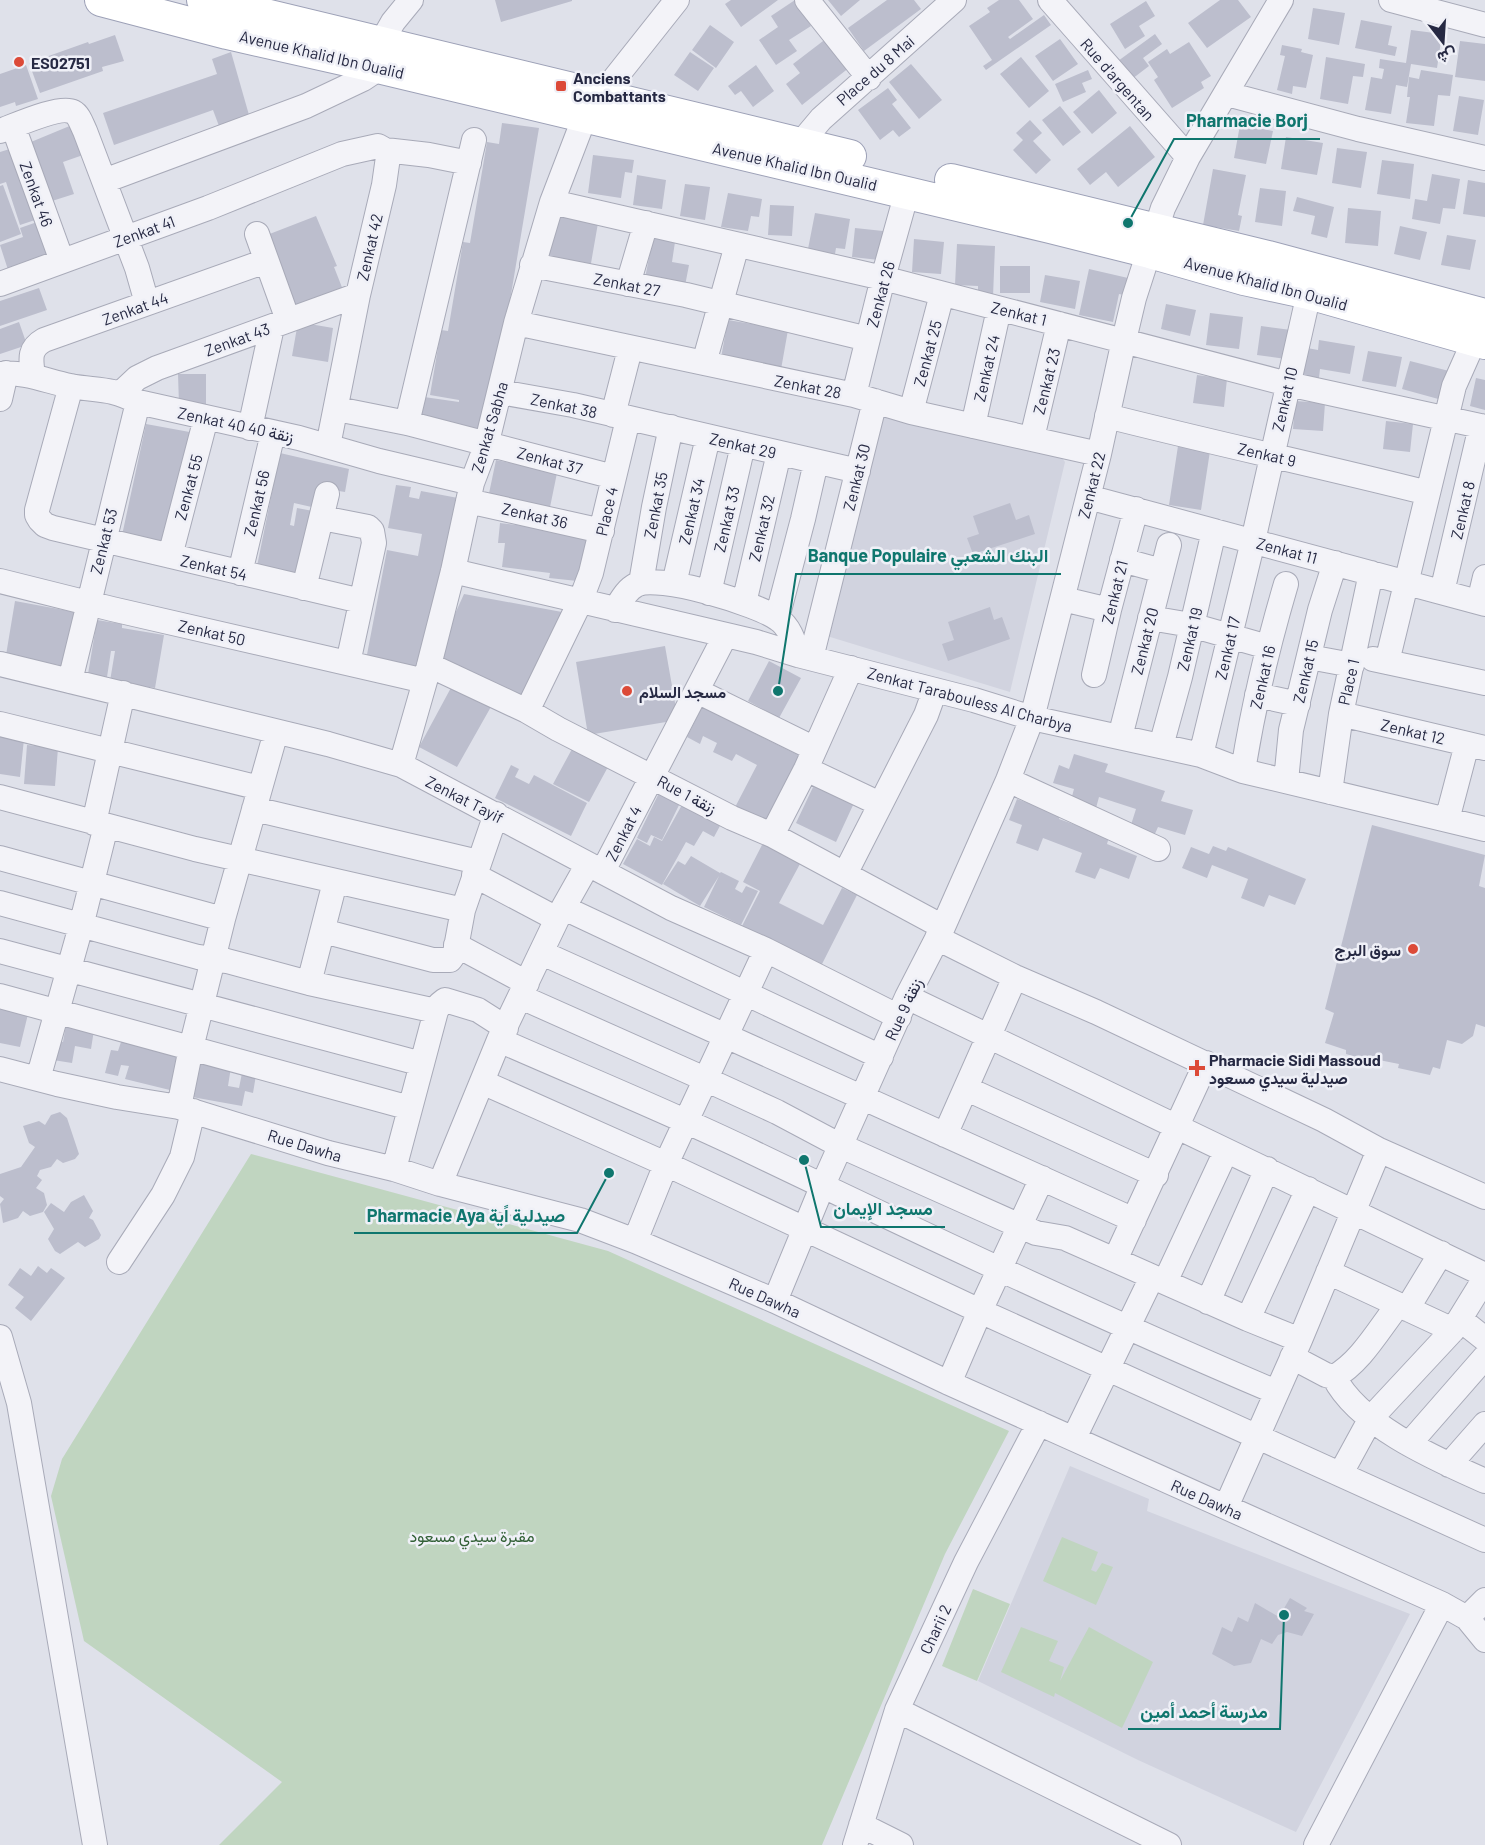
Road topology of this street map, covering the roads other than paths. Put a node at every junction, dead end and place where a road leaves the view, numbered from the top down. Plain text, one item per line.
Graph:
1 (101, 0) edge
2 (203, 0) edge
3 (411, 0) edge
4 (677, 0) edge
5 (807, 0) edge
6 (954, 0) edge
7 (1050, 0) edge
8 (1281, 0) edge
9 (1391, 0) edge
10 (1485, 25) edge
11 (377, 59) junction
12 (868, 78) junction
13 (1227, 94) junction
14 (592, 107) junction
15 (6, 128) edge
16 (474, 140) dead end
17 (800, 144) junction
18 (385, 150) junction
19 (1188, 157) junction
20 (1485, 158) edge
21 (469, 164) junction
22 (104, 180) junction
23 (907, 192) junction
24 (552, 202) junction
25 (646, 223) junction
26 (257, 234) dead end
27 (126, 238) junction
28 (1153, 241) junction
29 (736, 245) junction
30 (62, 261) junction
31 (266, 261) junction
32 (532, 265) junction
33 (883, 278) junction
34 (1, 280) edge
35 (628, 284) junction
36 (1309, 293) junction
37 (942, 294) junction
38 (358, 295) junction
39 (147, 303) junction
40 (721, 304) junction
41 (999, 309) junction
42 (280, 323) junction
43 (516, 323) junction
44 (1059, 324) junction
45 (1481, 333) edge
46 (868, 339) junction
47 (1124, 340) junction
48 (630, 349) junction
49 (704, 363) junction
50 (3, 374) edge
51 (33, 376) junction
52 (1287, 384) junction
53 (71, 386) junction
54 (500, 392) junction
55 (129, 398) junction
56 (864, 398) junction
57 (0, 399) edge
58 (337, 409) junction
59 (911, 412) junction
60 (1107, 416) junction
61 (620, 417) junction
62 (1447, 417) junction
63 (206, 418) junction
64 (407, 423) junction
65 (973, 426) junction
66 (671, 427) junction
67 (1483, 427) edge
68 (262, 431) junction
69 (708, 437) junction
70 (1032, 438) junction
71 (743, 445) junction
72 (328, 446) junction
73 (486, 446) junction
74 (779, 453) junction
75 (1099, 454) junction
76 (1272, 455) junction
77 (816, 462) junction
78 (858, 471) junction
79 (614, 477) junction
80 (470, 492) junction
81 (1428, 493) junction
82 (327, 494) dead end
83 (1088, 497) junction
84 (1136, 510) junction
85 (322, 518) junction
86 (602, 531) junction
87 (1214, 531) junction
88 (103, 540) junction
89 (1253, 541) junction
90 (1169, 545) dead end
91 (170, 556) junction
92 (1122, 560) junction
93 (1335, 563) junction
94 (453, 571) junction
95 (1162, 571) junction
96 (240, 573) junction
97 (1371, 573) junction
98 (1485, 577) edge
99 (0, 581) edge
100 (1405, 582) junction
101 (641, 583) junction
102 (674, 584) junction
103 (304, 588) junction
104 (1442, 592) junction
105 (709, 593) junction
106 (1063, 599) junction
107 (361, 601) junction
108 (580, 602) junction
109 (88, 603) junction
110 (744, 603) junction
111 (1482, 603) edge
112 (615, 610) junction
113 (1109, 610) junction
114 (1320, 610) junction
115 (777, 618) junction
116 (1150, 618) junction
117 (1191, 625) junction
118 (1229, 635) junction
119 (725, 636) junction
120 (1268, 647) junction
121 (805, 657) junction
122 (1309, 657) junction
123 (1353, 660) junction
124 (1387, 662) junction
125 (348, 663) junction
126 (0, 664) edge
127 (1138, 665) junction
128 (851, 668) junction
129 (427, 673) junction
130 (1484, 680) edge
131 (70, 681) junction
132 (935, 690) junction
133 (697, 691) junction
134 (123, 693) junction
135 (1257, 695) junction
136 (1298, 704) junction
137 (527, 711) junction
138 (1341, 714) junction
139 (1032, 718) junction
140 (0, 724) edge
141 (276, 732) junction
142 (1120, 737) junction
143 (1161, 746) junction
144 (1476, 746) edge
145 (110, 753) junction
146 (1201, 755) junction
147 (810, 759) junction
148 (400, 765) junction
149 (1243, 771) junction
150 (652, 776) junction
151 (1008, 780) junction
152 (1286, 781) junction
153 (1330, 792) junction
154 (0, 797) edge
155 (257, 798) junction
156 (880, 804) junction
157 (496, 814) junction
158 (1448, 820) junction
159 (100, 824) junction
160 (1485, 829) edge
161 (772, 835) junction
162 (1158, 849) dead end
163 (0, 858) edge
164 (242, 859) junction
165 (596, 867) junction
166 (476, 869) junction
167 (845, 874) junction
168 (335, 882) junction
169 (92, 883) junction
170 (0, 903) edge
171 (463, 910) junction
172 (560, 914) junction
173 (224, 919) junction
174 (81, 926) junction
175 (323, 931) junction
176 (940, 932) junction
177 (766, 950) junction
178 (0, 951) edge
179 (451, 953) junction
180 (542, 953) junction
181 (214, 960) junction
182 (69, 969) junction
183 (1015, 977) junction
184 (309, 983) junction
185 (524, 990) junction
186 (744, 994) junction
187 (0, 996) edge
188 (202, 1004) junction
189 (439, 1006) junction
190 (903, 1007) junction
191 (58, 1012) junction
192 (502, 1034) junction
193 (726, 1035) junction
194 (988, 1035) junction
195 (191, 1048) junction
196 (881, 1057) junction
197 (1206, 1063) junction
198 (422, 1064) junction
199 (0, 1069) edge
200 (38, 1079) junction
201 (705, 1079) junction
202 (482, 1082) junction
203 (967, 1089) junction
204 (863, 1098) junction
205 (410, 1108) junction
206 (186, 1109) junction
207 (686, 1123) junction
208 (1178, 1128) junction
209 (945, 1135) junction
210 (841, 1146) junction
211 (1379, 1150) junction
212 (1226, 1151) junction
213 (666, 1164) junction
214 (1267, 1168) junction
215 (394, 1169) junction
216 (1156, 1175) junction
217 (1042, 1178) junction
218 (440, 1184) junction
219 (822, 1187) junction
220 (1308, 1189) junction
221 (1485, 1197) edge
222 (1353, 1210) junction
223 (1134, 1220) junction
224 (1020, 1226) junction
225 (804, 1229) junction
226 (634, 1240) junction
227 (1441, 1253) junction
228 (1115, 1260) junction
229 (119, 1262) dead end
230 (999, 1269) junction
231 (1328, 1272) junction
232 (1485, 1277) edge
233 (1159, 1279) junction
234 (775, 1301) junction
235 (1208, 1302) junction
236 (1402, 1307) junction
237 (980, 1311) junction
238 (1248, 1319) junction
239 (1457, 1325) junction
240 (1128, 1327) junction
241 (0, 1337) edge
242 (1485, 1339) edge
243 (1296, 1348) junction
244 (1485, 1357) edge
245 (1108, 1368) junction
246 (1334, 1377) junction
247 (949, 1383) junction
248 (1276, 1392) junction
249 (1371, 1418) junction
250 (1038, 1423) junction
251 (1485, 1424) edge
252 (1256, 1437) junction
253 (1074, 1438) junction
254 (1409, 1444) junction
255 (1449, 1465) junction
256 (1341, 1473) junction
257 (1485, 1481) edge
258 (1226, 1507) junction
259 (1485, 1540) edge
260 (1485, 1600) edge
261 (1442, 1604) junction
262 (1467, 1617) junction
263 (1485, 1640) edge
264 (897, 1710) junction
265 (858, 1835) edge
266 (1142, 1840) edge
267 (1321, 1843) edge
268 (95, 1845) edge
269 (901, 1845) edge
270 (1169, 1845) edge

1 - 11 main road, Avenue Khalid Ibn Oualid
2 - 11 main road, Avenue Khalid Ibn Oualid
3 - 11 street
4 - 14 street, Zenkat Sabha
5 - 12 street
6 - 12 street, Place du 8 Mai
7 - 19 street, Rue d'argentan
8 - 13 street, Zenkat 22
9 - 10 street
11 - 14 main road, Avenue Khalid Ibn Oualid
11 - 22 street
12 - 17 street, Place du 8 Mai
13 - 19 street, Zenkat 22
13 - 20 street
14 - 17 main road, Avenue Khalid Ibn Oualid
14 - 23 main road, Avenue Khalid Ibn Oualid
14 - 24 street, Zenkat Sabha
15 - 22 street
15 - 30 street, Zenkat 46
16 - 21 street
17 - 28 main road, Avenue Khalid Ibn Oualid
18 - 21 street
18 - 27 street, Zenkat 41
18 - 38 street, Zenkat 42
19 - 28 street, Zenkat 22
21 - 64 street
22 - 27 street
23 - 28 main road, Avenue Khalid Ibn Oualid
23 - 33 street, Zenkat 26
24 - 25 street, Zenkat 1
24 - 32 street, Zenkat Sabha
25 - 29 street, Zenkat 1
25 - 35 street
26 - 31 street
27 - 30 street, Zenkat 41
27 - 39 street
28 - 36 main road, Avenue Khalid Ibn Oualid
28 - 45 main road, Avenue Khalid Ibn Oualid
28 - 47 street, Zenkat 22
29 - 33 street, Zenkat 1
29 - 40 street
30 - 34 street, Zenkat 41
31 - 39 street, Zenkat 44
31 - 42 street
32 - 35 street, Zenkat 27
32 - 43 street, Zenkat Sabha
33 - 37 street, Zenkat 1
33 - 46 street, Zenkat 26
35 - 40 street, Zenkat 27
36 - 45 main road, Avenue Khalid Ibn Oualid
36 - 52 street, Zenkat 10
37 - 41 street, Zenkat 1
37 - 59 street, Zenkat 25
38 - 42 street, Zenkat 43
38 - 58 street, Zenkat 42
39 - 51 street, Zenkat 44
40 - 46 street, Zenkat 27
40 - 49 street
41 - 44 street, Zenkat 1
41 - 65 street, Zenkat 24
42 - 55 street, Zenkat 43
42 - 68 street, Zenkat 56
43 - 48 street, Zenkat 28
43 - 54 street, Zenkat Sabha
44 - 47 street, Zenkat 1
44 - 70 street, Zenkat 23
45 - 62 street
46 - 56 street, Zenkat 26
47 - 52 street, Zenkat 1
47 - 60 street, Zenkat 22
48 - 49 street, Zenkat 28
48 - 61 street, Place 4
49 - 56 street, Zenkat 28
50 - 51 street, Zenkat 40 زنقة 40
50 - 57 street
51 - 53 street, Zenkat 40 زنقة 40
52 - 62 street, Zenkat 1
52 - 76 street, Zenkat 10
53 - 55 street, Zenkat 40 زنقة 40
53 - 88 street, Zenkat 54
54 - 61 street, Zenkat 38
54 - 73 street, Zenkat Sabha
55 - 63 street, Zenkat 40 زنقة 40
55 - 88 street, Zenkat 53
56 - 59 street, Zenkat 28
56 - 78 street, Zenkat 30
58 - 64 street, Zenkat 37
58 - 72 street, Zenkat 42
59 - 65 street, Zenkat 28
60 - 75 street, Zenkat 22
60 - 76 street, Zenkat 9
61 - 66 street, Zenkat 29
61 - 79 street, Place 4
62 - 67 street, Zenkat 1
62 - 81 street
63 - 68 street, Zenkat 40 زنقة 40
63 - 91 street, Zenkat 55
64 - 73 street, Zenkat 37
65 - 70 street, Zenkat 28
66 - 69 street, Zenkat 29
66 - 101 street, Zenkat 35
67 - 104 street, Zenkat 8
68 - 72 street, Zenkat 40 زنقة 40
68 - 96 street, Zenkat 56
69 - 71 street, Zenkat 29
69 - 102 street, Zenkat 34
70 - 75 street, Zenkat 28
71 - 74 street, Zenkat 29
71 - 105 street, Zenkat 33
72 - 80 street, Zenkat 40 زنقة 40
73 - 79 street, Zenkat 37
73 - 80 street, Zenkat Sabha
74 - 77 street, Zenkat 29
74 - 110 street, Zenkat 32
75 - 83 street, Zenkat 22
76 - 81 street, Zenkat 9
76 - 89 street, Zenkat 10
77 - 78 street, Zenkat 29
77 - 115 street
78 - 121 street, Zenkat 30
79 - 86 street, Place 4
80 - 86 street, Zenkat 36
80 - 94 street, Zenkat Sabha
81 - 100 street
82 - 85 street
83 - 84 street, Zenkat 11
83 - 106 street, Zenkat 22
84 - 87 street, Zenkat 11
84 - 92 street, Zenkat 21
85 - 103 street
85 - 107 street
86 - 108 street, Place 4
87 - 89 street, Zenkat 11
87 - 117 street, Zenkat 19
88 - 91 street, Zenkat 54
88 - 109 street, Zenkat 53
89 - 93 street, Zenkat 11
89 - 118 street, Zenkat 17
90 - 95 street, Zenkat 20
91 - 96 street, Zenkat 54
92 - 95 street
92 - 113 street, Zenkat 21
93 - 97 street, Zenkat 11
93 - 114 street, Zenkat 15
94 - 108 street, Zenkat Tarabouless Al Charbya
94 - 129 street, Zenkat Sabha
95 - 116 street, Zenkat 20
96 - 103 street, Zenkat 54
97 - 100 street, Zenkat 11
97 - 123 street, Place 1
98 - 111 street
99 - 109 street, Zenkat 50
100 - 104 street, Zenkat 11
100 - 124 street
101 - 102 street
101 - 112 street
102 - 105 street
103 - 107 street, Zenkat 54
104 - 111 street, Zenkat 11
105 - 110 street
106 - 113 street
106 - 139 street, Zenkat 22
107 - 125 street
108 - 112 street, Zenkat Tarabouless Al Charbya
108 - 137 street, Place 4
109 - 125 street, Zenkat 50
109 - 131 street, Zenkat 53
110 - 115 street
112 - 119 street, Zenkat Tarabouless Al Charbya
113 - 127 street, Zenkat 21
114 - 120 street, Zenkat 16
114 - 122 street, Zenkat 15
115 - 121 street
116 - 117 street
116 - 127 street, Zenkat 20
117 - 118 street
117 - 143 street, Zenkat 19
118 - 120 street
118 - 146 street, Zenkat 17
119 - 121 street, Zenkat Tarabouless Al Charbya
119 - 133 street, Zenkat 4
120 - 135 street, Zenkat 16
121 - 128 street, Zenkat Tarabouless Al Charbya
122 - 123 street
122 - 136 street, Zenkat 15
123 - 124 street
123 - 138 street, Place 1
124 - 130 street
125 - 129 street, Zenkat 50
126 - 131 street, Zenkat Tayif
127 - 142 street, Zenkat 20
128 - 132 street, Zenkat Tarabouless Al Charbya
128 - 147 street
129 - 137 street, Rue 1 زنقة
129 - 148 street, Zenkat Sabha
131 - 134 street, Zenkat Tayif
132 - 139 street, Zenkat Tarabouless Al Charbya
132 - 156 street
133 - 147 street
133 - 150 street, Zenkat 4
134 - 141 street, Zenkat Tayif
134 - 145 street
135 - 136 street
135 - 149 street, Zenkat 16
136 - 152 street, Zenkat 15
137 - 150 street, Rue 1 زنقة
138 - 144 street, Zenkat 12
138 - 153 street, Place 1
139 - 142 street, Zenkat Tarabouless Al Charbya
139 - 151 street, Rue 9 زنقة
140 - 145 street
141 - 148 street, Zenkat Tayif
141 - 155 street
142 - 143 street, Zenkat Tarabouless Al Charbya
143 - 146 street, Zenkat Tarabouless Al Charbya
144 - 158 street
145 - 155 street
145 - 159 street
146 - 149 street, Zenkat Tarabouless Al Charbya
147 - 156 street
147 - 161 street
148 - 157 street, Zenkat Tayif
149 - 152 street, Zenkat Tarabouless Al Charbya
150 - 161 street, Rue 1 زنقة
150 - 165 street, Zenkat 4
151 - 162 street
151 - 176 street, Rue 9 زنقة
152 - 153 street, Zenkat Tarabouless Al Charbya
153 - 158 street, Zenkat Tarabouless Al Charbya
154 - 159 street
155 - 164 street
155 - 166 street
156 - 167 street
157 - 165 street, Zenkat Tayif
157 - 166 street
158 - 160 street, Zenkat Tarabouless Al Charbya
159 - 164 street
159 - 169 street
161 - 167 street, Rue 1 زنقة
163 - 169 street
164 - 168 street
164 - 173 street
165 - 172 street, Zenkat 4
165 - 177 street, Zenkat Tayif
166 - 171 street
166 - 172 street
167 - 176 street, Rue 1 زنقة
168 - 171 street
168 - 175 street
169 - 173 street
169 - 174 street
170 - 174 street
171 - 179 street
172 - 180 street, Zenkat 4
172 - 186 street
173 - 181 street
174 - 181 street
174 - 182 street
175 - 179 street
175 - 184 street
176 - 183 street, Rue 1 زنقة
176 - 190 street, Rue 9 زنقة
177 - 186 street
177 - 190 street, Zenkat Tayif
178 - 182 street
179 - 185 street
179 - 189 street
180 - 185 street, Zenkat 4
180 - 193 street
181 - 184 street
181 - 188 street
182 - 188 street
182 - 191 street
183 - 194 street
183 - 197 street, Rue 1 زنقة
184 - 189 street
185 - 192 street, Zenkat 4
185 - 201 street
186 - 193 street
186 - 196 street
187 - 191 street
188 - 195 street
188 - 198 street
189 - 192 street
189 - 198 street
190 - 194 street, Zenkat Tayif
190 - 196 street, Rue 9 زنقة
191 - 195 street
191 - 200 street
192 - 202 street, Zenkat 4
192 - 207 street
193 - 201 street
193 - 204 street
194 - 203 street
194 - 208 street, Zenkat Tayif
195 - 205 street
195 - 206 street
196 - 204 street, Rue 9 زنقة
197 - 208 street
197 - 211 street, Rue 1 زنقة
198 - 205 street
199 - 200 street, Rue Dawha
200 - 206 street, Rue Dawha
201 - 207 street
201 - 210 street
202 - 213 street
202 - 218 street, Zenkat 4
203 - 209 street
203 - 216 street
204 - 209 street
204 - 210 street, Rue 9 زنقة
205 - 215 street
206 - 215 street, Rue Dawha
206 - 229 street
207 - 213 street
207 - 219 street
208 - 212 street, Zenkat Tayif
208 - 216 street
209 - 217 street
210 - 219 street, Rue 9 زنقة
210 - 224 street
211 - 221 street, Rue 1 زنقة
211 - 222 street
212 - 214 street, Zenkat Tayif
212 - 233 street
213 - 225 street
213 - 226 street
214 - 220 street, Zenkat Tayif
214 - 235 street
215 - 218 street, Rue Dawha
216 - 223 street
217 - 223 street
217 - 224 street
218 - 226 street, Rue Dawha
219 - 225 street, Rue 9 زنقة
219 - 230 street
220 - 222 street, Zenkat Tayif
220 - 238 street
222 - 227 street, Zenkat Tayif
222 - 231 street
223 - 228 street
224 - 228 street
224 - 230 street
225 - 234 street, Rue 9 زنقة
225 - 237 street
226 - 234 street, Rue Dawha
227 - 232 street, Zenkat Tayif
227 - 236 street
228 - 233 street
230 - 237 street
230 - 240 street
231 - 236 street
231 - 243 street
232 - 239 street
233 - 235 street
233 - 240 street
234 - 247 street, Rue Dawha
235 - 238 street
236 - 239 street
236 - 246 street
237 - 245 street
237 - 247 street
238 - 243 street
239 - 242 street
239 - 249 street
240 - 245 street
240 - 248 street
241 - 268 street
243 - 246 street
243 - 248 street
244 - 254 street
245 - 252 street
245 - 253 street
246 - 249 street
247 - 250 street, Rue Dawha
248 - 252 street
249 - 254 street
249 - 256 street
250 - 253 street, Rue Dawha
250 - 264 street, Charii 2
251 - 255 street
252 - 256 street
252 - 258 street
253 - 258 street, Rue Dawha
254 - 255 street
255 - 257 street
256 - 259 street
258 - 261 street, Rue Dawha
260 - 262 street
261 - 262 street, Rue Dawha
261 - 267 street
262 - 263 street, Rue Dawha
264 - 265 street, Charii 2
264 - 266 street
265 - 269 street
266 - 270 street

